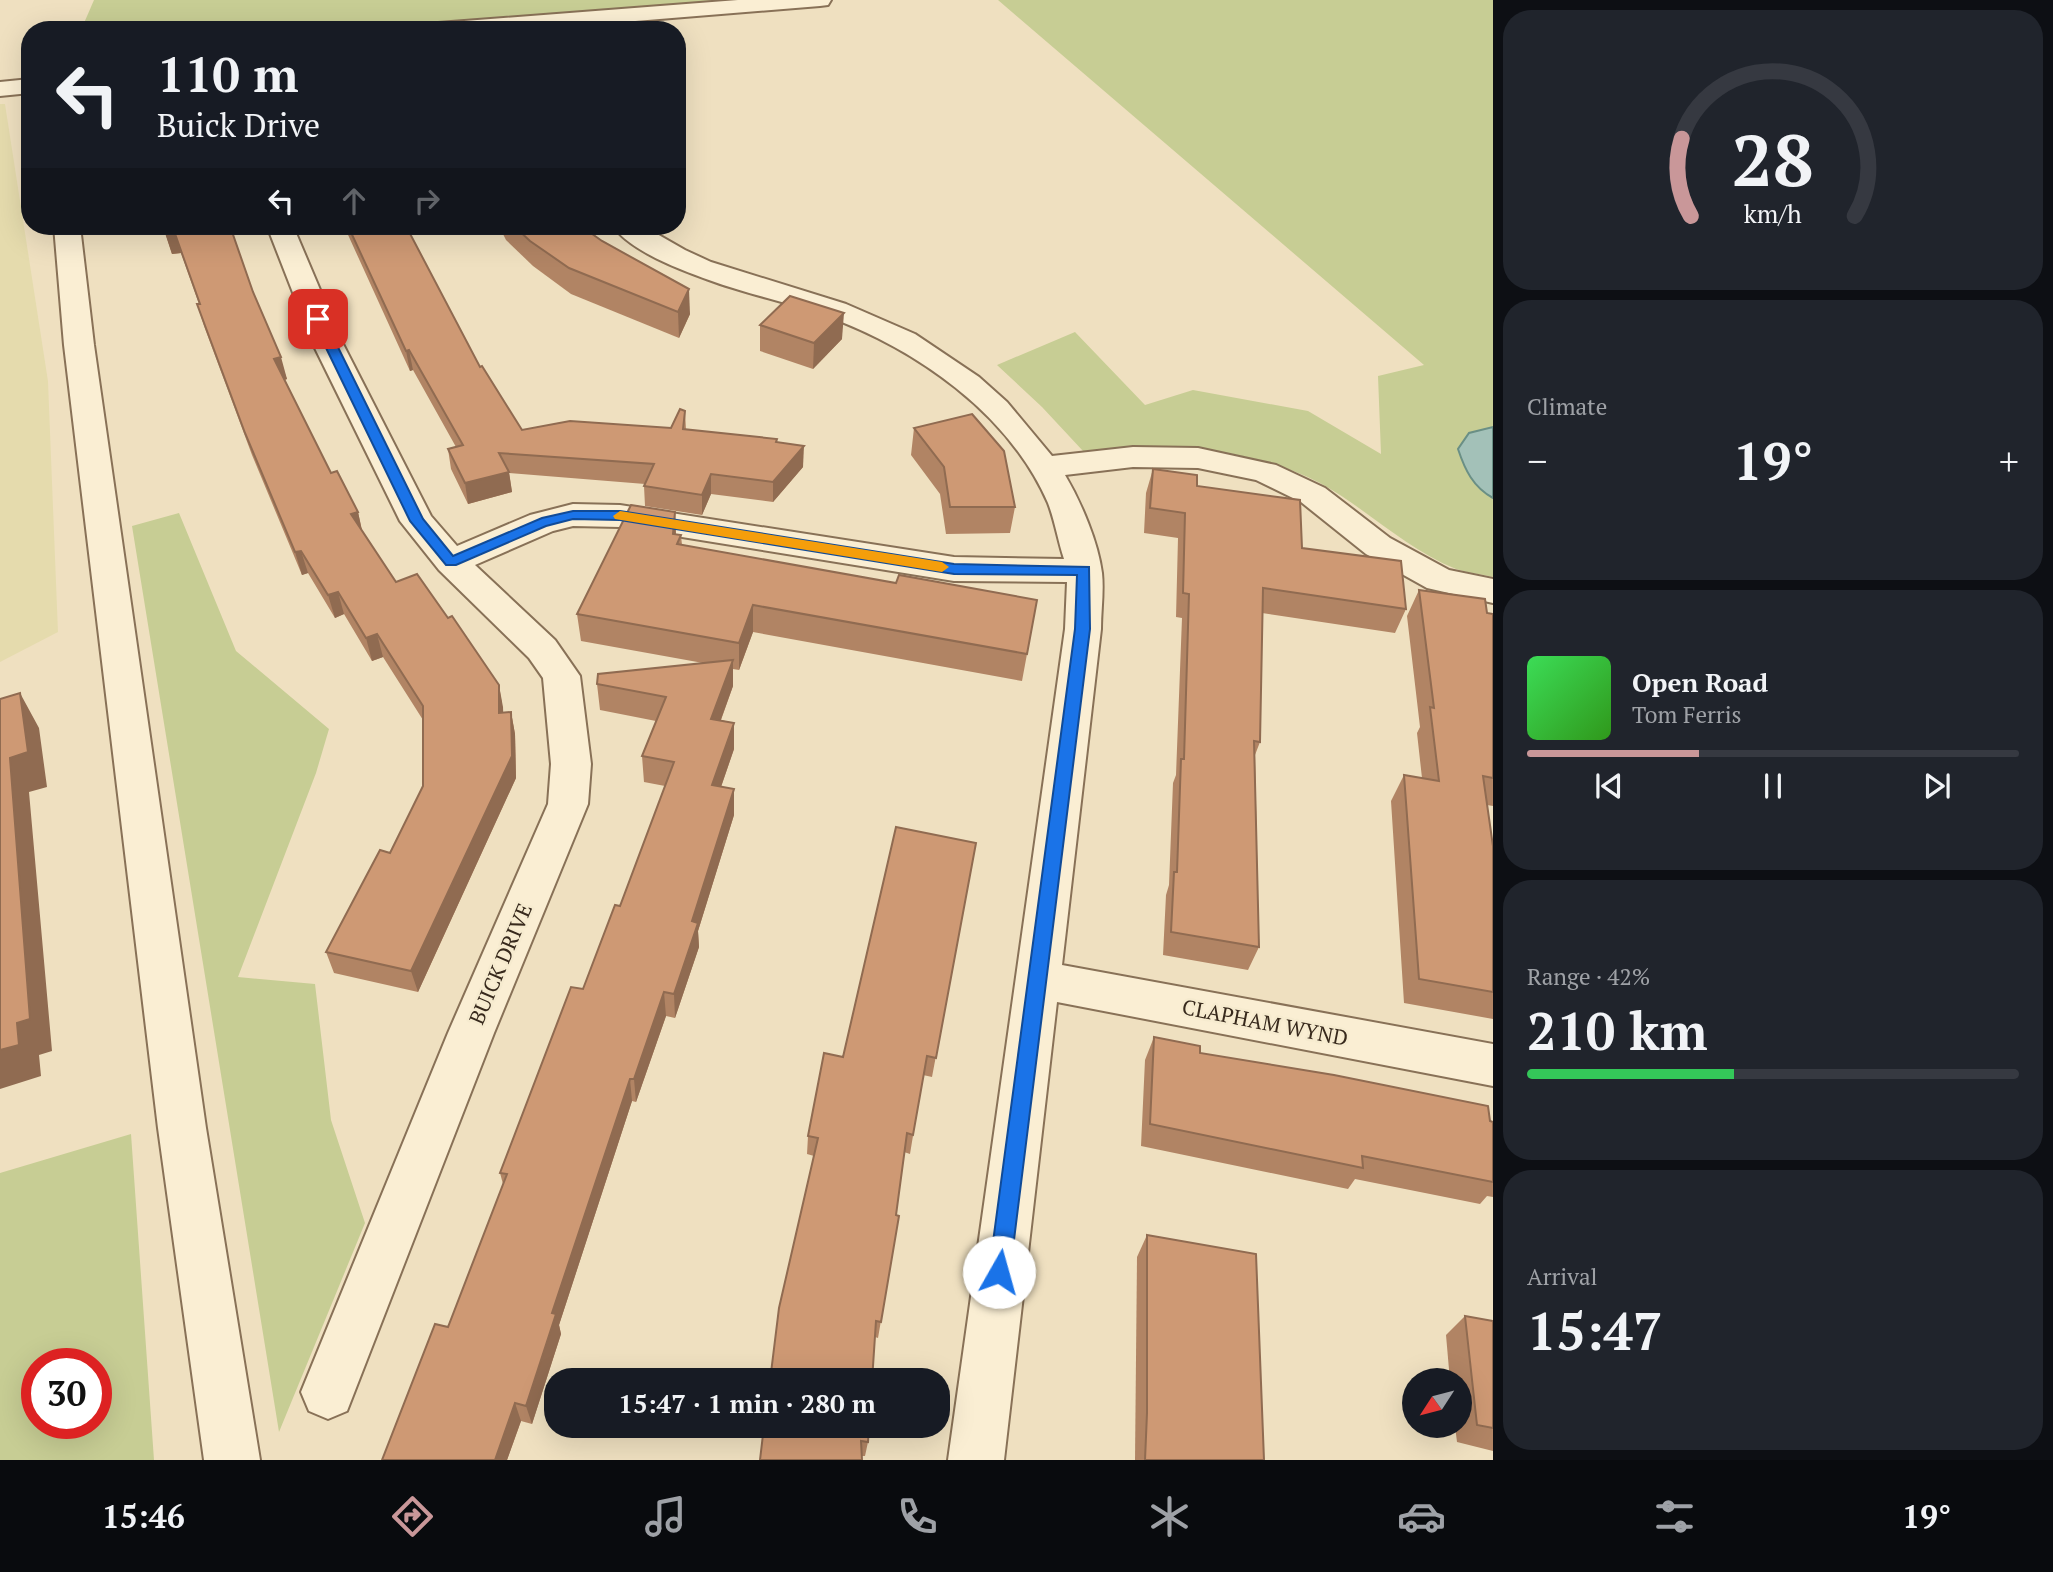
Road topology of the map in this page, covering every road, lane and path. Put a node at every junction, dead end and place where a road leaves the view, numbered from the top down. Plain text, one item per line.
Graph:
1 (820, 0) edge
2 (553, 21) edge
3 (21, 87) edge
4 (0, 89) edge
5 (68, 235) edge
6 (285, 235) edge
7 (640, 235) edge
8 (1044, 467) junction
9 (451, 562) junction
10 (1084, 571) junction
11 (1493, 591) edge
12 (1037, 979) junction
13 (1493, 1065) edge
14 (328, 1392) dead end
15 (232, 1460) edge
16 (976, 1460) edge

1 - 2 street
3 - 4 street
5 - 15 street
6 - 9 street, BUICK DRIVE
7 - 8 street
8 - 10 street
8 - 11 street
9 - 10 street
9 - 14 street, BUICK DRIVE
10 - 12 street
12 - 13 street, CLAPHAM WYND
12 - 16 street

